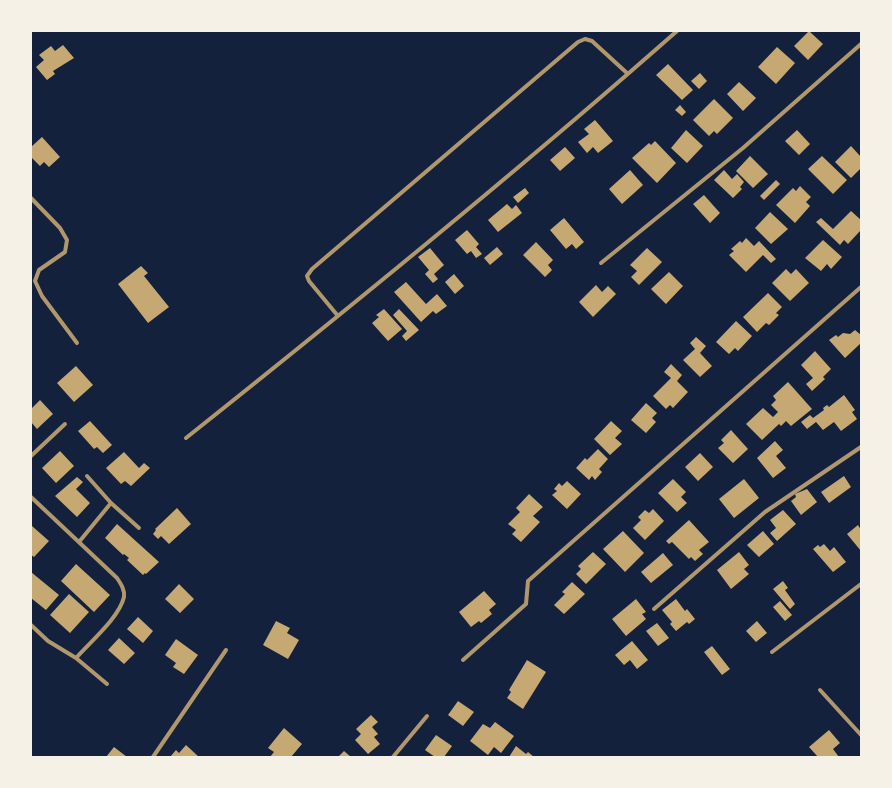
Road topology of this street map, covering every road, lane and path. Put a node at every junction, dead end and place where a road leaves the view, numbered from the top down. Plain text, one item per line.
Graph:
1 (677, 31) edge
2 (861, 44) edge
3 (628, 74) junction
4 (31, 198) edge
5 (601, 263) dead end
6 (861, 288) edge
7 (338, 316) junction
8 (77, 343) dead end
9 (65, 424) dead end
10 (186, 438) dead end
11 (861, 447) edge
12 (31, 456) edge
13 (87, 476) dead end
14 (31, 497) edge
15 (112, 503) junction
16 (139, 528) dead end
17 (79, 542) junction
18 (861, 584) edge
19 (654, 609) dead end
20 (31, 626) edge
21 (226, 650) dead end
22 (772, 652) dead end
23 (76, 658) junction
24 (463, 660) dead end
25 (107, 684) dead end
26 (820, 690) dead end
27 (427, 716) dead end
28 (861, 735) edge
29 (153, 757) edge
30 (393, 757) edge

1 - 3 street
2 - 5 street
3 - 7 street
3 - 7 street
4 - 8 street
6 - 24 street
7 - 10 street
9 - 12 street
11 - 19 street
13 - 15 street
14 - 17 street
15 - 16 street
15 - 17 street
17 - 23 street
18 - 22 street
20 - 23 street
21 - 29 street
23 - 25 street
26 - 28 street
27 - 30 street

